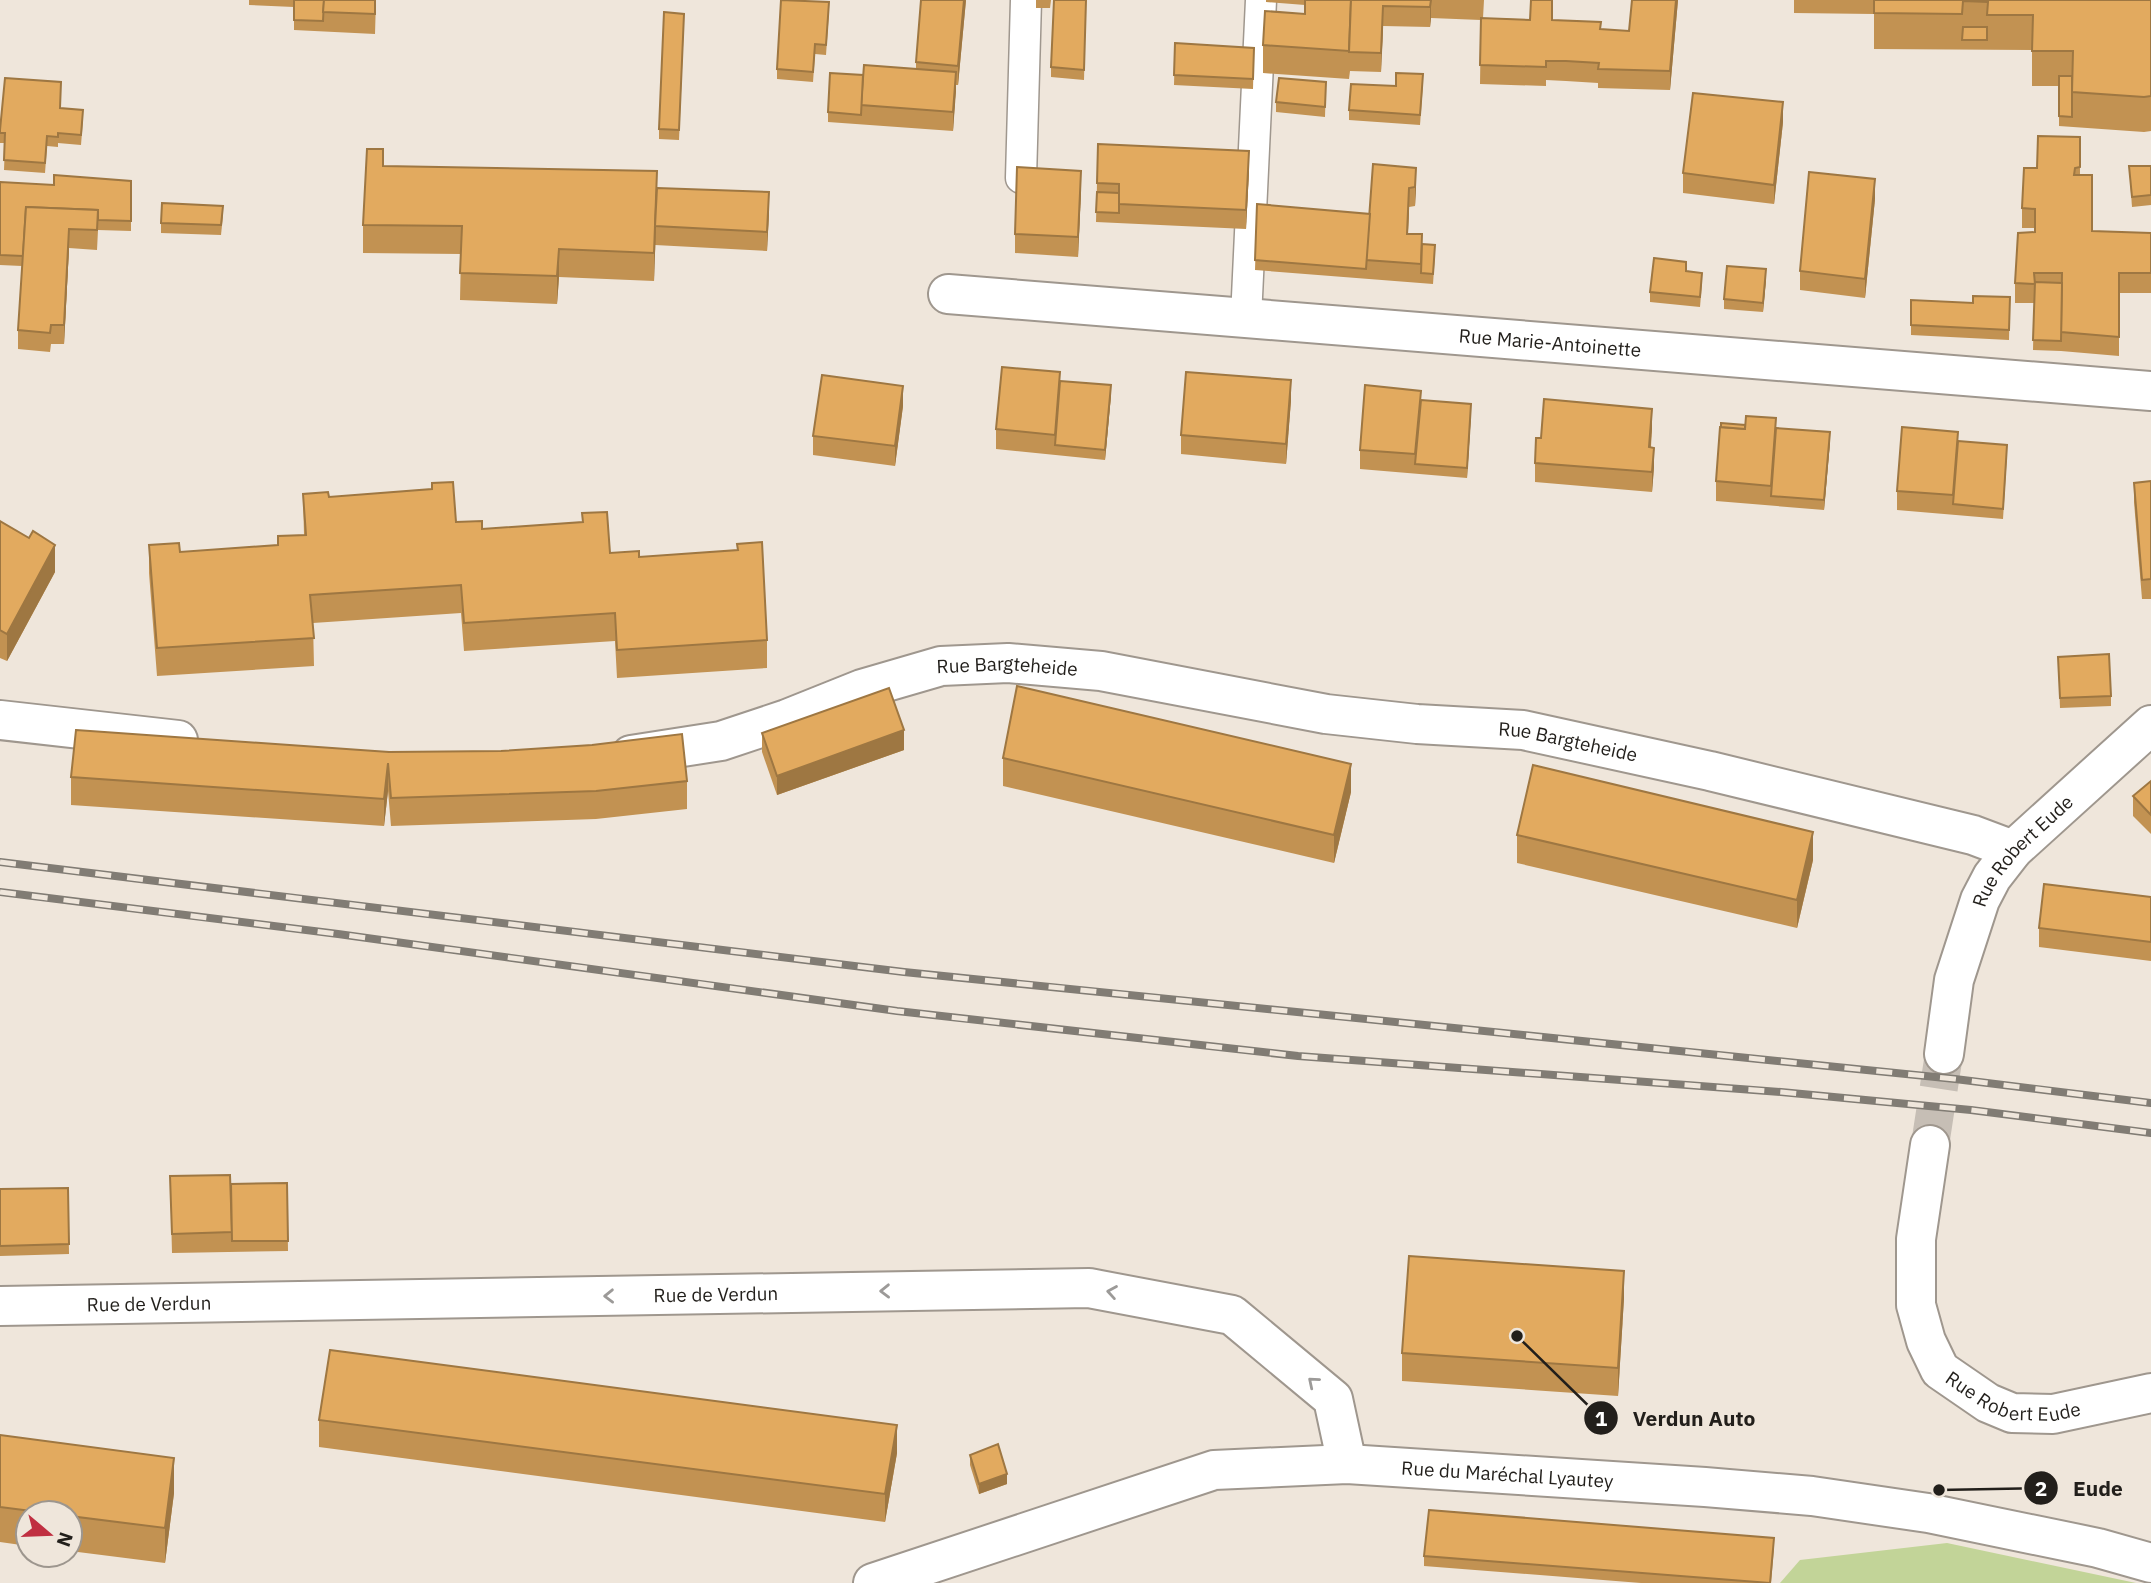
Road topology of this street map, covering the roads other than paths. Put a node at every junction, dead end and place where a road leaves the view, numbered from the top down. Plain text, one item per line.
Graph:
1 (1026, 0) edge
2 (1261, 0) edge
3 (1021, 178) edge
4 (948, 295) dead end
5 (1246, 318) junction
6 (2151, 391) edge
7 (0, 720) edge
8 (2151, 725) edge
9 (212, 744) edge
10 (597, 759) edge
11 (2013, 850) junction
12 (1944, 1054) tunnel mouth
13 (1930, 1144) tunnel mouth
14 (0, 1306) edge
15 (2151, 1393) edge
16 (1347, 1464) junction
17 (2151, 1563) edge
18 (873, 1583) edge

1 - 3 lane
2 - 5 lane
4 - 5 street, Rue Marie-Antoinette
5 - 6 street, Rue Marie-Antoinette
7 - 9 street
8 - 11 street, Rue Robert Eude
10 - 11 street, Rue Bargteheide
11 - 12 street, Rue Robert Eude
13 - 15 street, Rue Robert Eude
16 -> 14 street, Rue de Verdun
16 - 17 street, Rue du Maréchal Lyautey
16 - 18 street, Rue du Maréchal Lyautey

